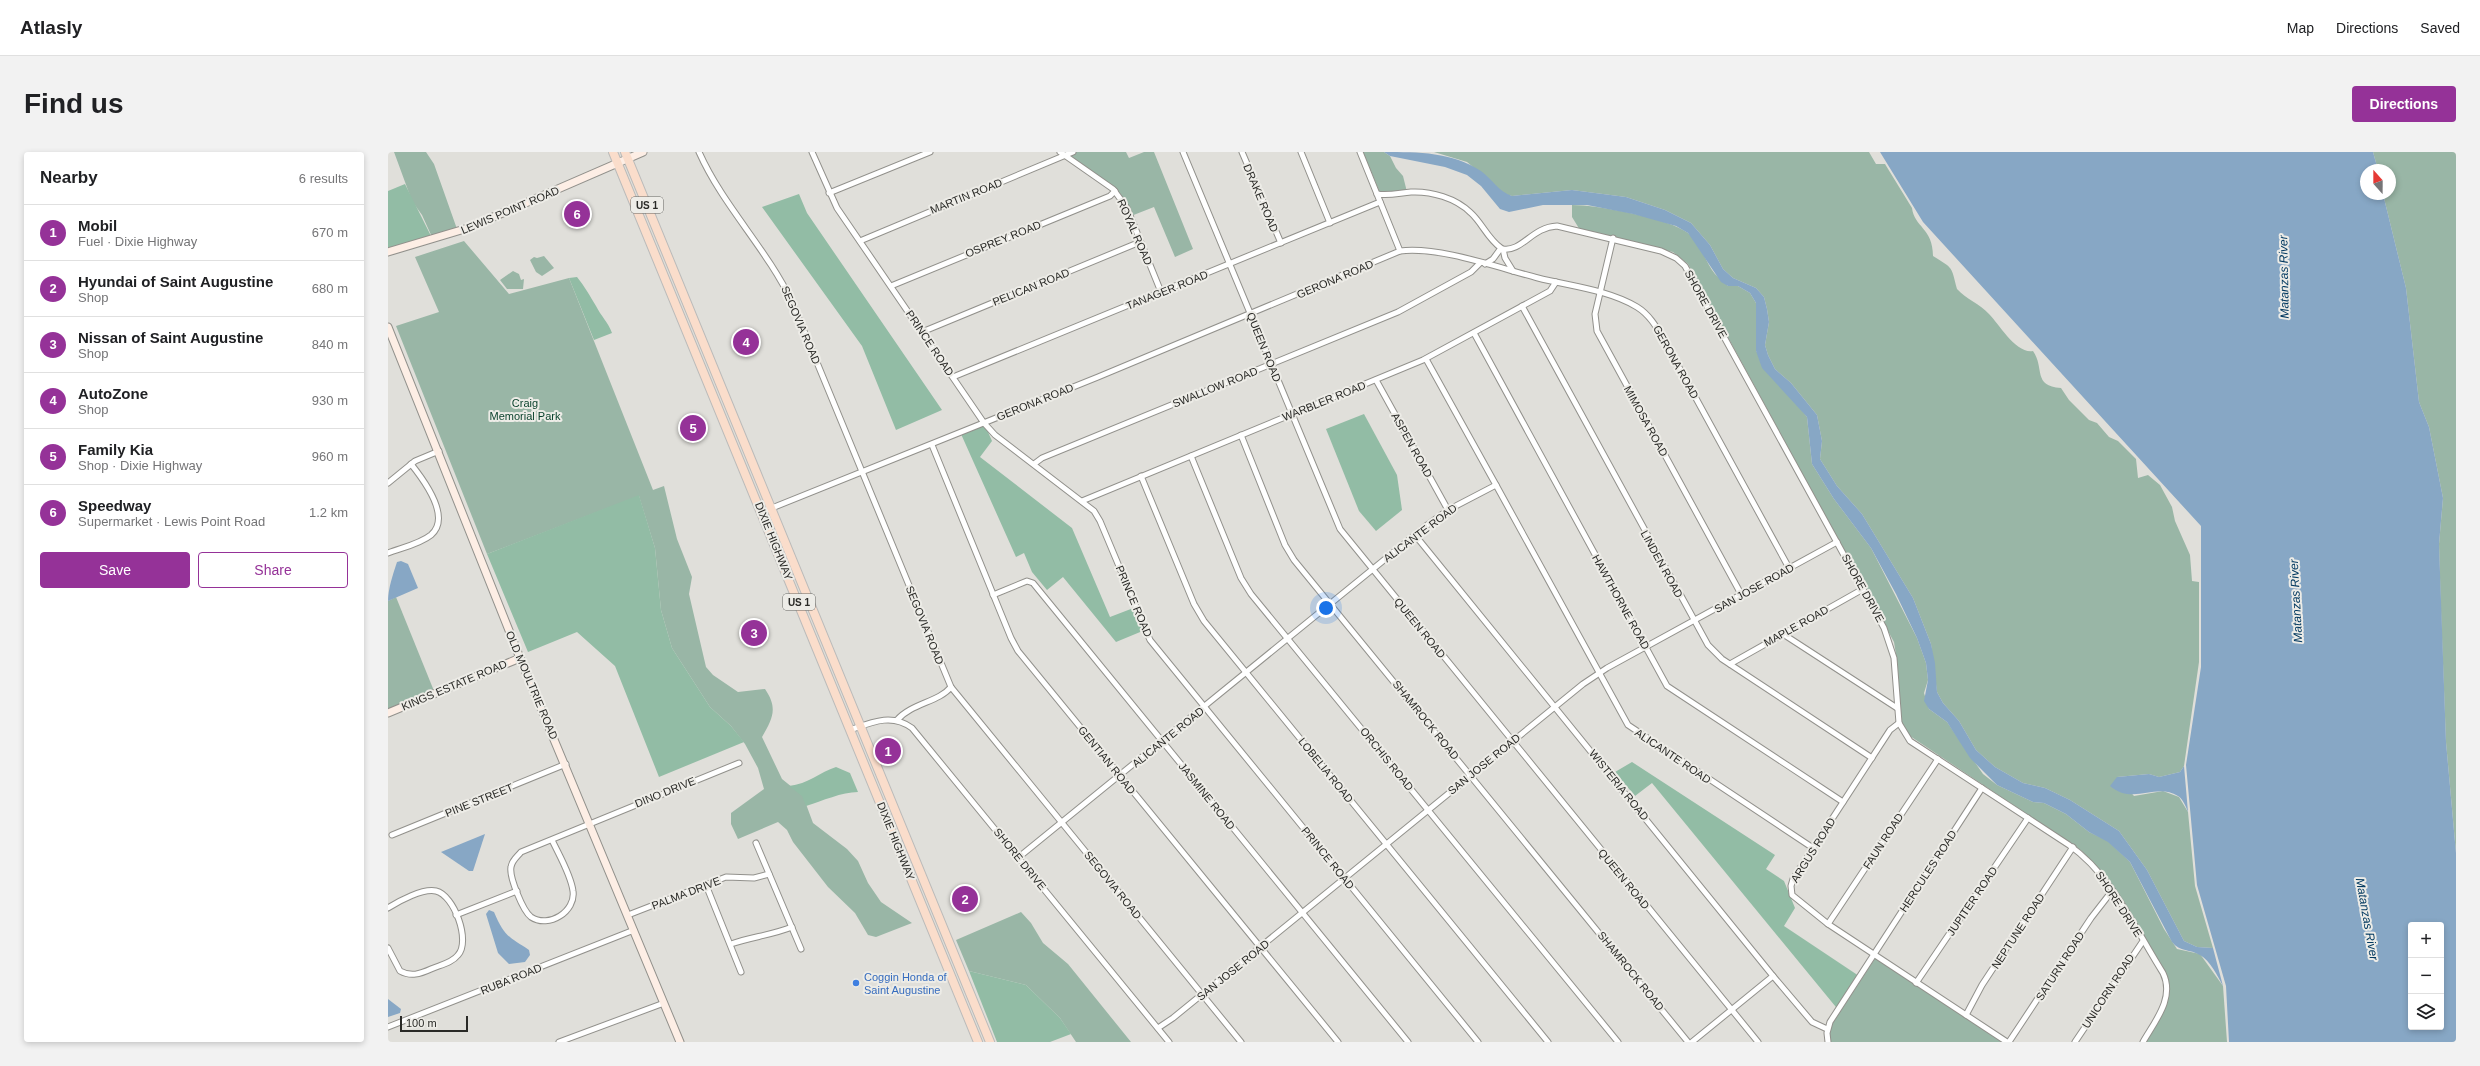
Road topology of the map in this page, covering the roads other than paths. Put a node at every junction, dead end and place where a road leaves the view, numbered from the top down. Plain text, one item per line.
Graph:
1 (614, 152) edge
2 (643, 152) edge
3 (699, 152) edge
4 (812, 152) edge
5 (930, 152) edge
6 (1073, 152) edge
7 (1183, 152) edge
8 (1242, 152) edge
9 (1301, 152) edge
10 (1360, 152) edge
11 (1063, 154) edge
12 (627, 155) edge
13 (618, 163) junction
14 (1115, 191) junction
15 (829, 193) junction
16 (1377, 194) junction
17 (1380, 202) junction
18 (1330, 223) junction
19 (1613, 238) junction
20 (860, 241) junction
21 (1140, 242) junction
22 (1281, 243) junction
23 (1400, 251) junction
24 (388, 252) edge
25 (1229, 264) junction
26 (1482, 264) junction
27 (1514, 271) junction
28 (1556, 282) junction
29 (891, 286) junction
30 (1161, 292) junction
31 (1600, 293) junction
32 (1522, 306) junction
33 (1250, 314) junction
34 (388, 327) edge
35 (922, 332) junction
36 (1474, 332) junction
37 (704, 342) junction
38 (694, 346) junction
39 (1426, 358) junction
40 (1271, 365) junction
41 (953, 377) junction
42 (1376, 380) junction
43 (1291, 415) junction
44 (984, 423) junction
45 (1241, 435) junction
46 (932, 445) junction
47 (439, 451) junction
48 (1190, 456) junction
49 (411, 464) junction
50 (1034, 464) junction
51 (862, 473) junction
52 (1141, 476) junction
53 (388, 483) edge
54 (1496, 485) junction
55 (1082, 501) junction
56 (773, 510) junction
57 (1448, 510) junction
58 (762, 512) junction
59 (1415, 535) junction
60 (1837, 542) junction
61 (388, 553) edge
62 (1789, 568) junction
63 (1372, 570) junction
64 (1863, 589) junction
65 (1741, 594) junction
66 (993, 595) junction
67 (1331, 604) junction
68 (814, 615) junction
69 (805, 618) junction
70 (1694, 621) junction
71 (1783, 634) junction
72 (1288, 639) junction
73 (1646, 647) junction
74 (520, 658) junction
75 (1730, 664) junction
76 (1246, 673) junction
77 (1598, 673) junction
78 (951, 687) junction
79 (1204, 707) junction
80 (1554, 707) junction
81 (1897, 708) junction
82 (388, 713) edge
83 (897, 720) junction
84 (1899, 723) junction
85 (861, 726) junction
86 (850, 730) junction
87 (1162, 741) junction
88 (1512, 741) junction
89 (1872, 758) junction
90 (1938, 759) junction
91 (739, 762) dead end
92 (566, 764) junction
93 (1470, 775) junction
94 (1120, 776) junction
95 (1982, 788) junction
96 (1843, 802) junction
97 (1428, 810) junction
98 (2028, 818) junction
99 (590, 823) junction
100 (1062, 823) junction
101 (392, 835) dead end
102 (552, 840) junction
103 (756, 842) dead end
104 (1386, 844) junction
105 (1813, 848) junction
106 (2073, 848) junction
107 (1019, 857) junction
108 (769, 874) junction
109 (1344, 878) junction
110 (925, 884) junction
111 (706, 885) junction
112 (915, 888) junction
113 (517, 891) junction
114 (2112, 892) junction
115 (388, 908) edge
116 (1302, 913) junction
117 (456, 915) junction
118 (628, 915) junction
119 (1828, 924) junction
120 (792, 927) junction
121 (634, 930) junction
122 (2143, 941) junction
123 (731, 944) junction
124 (1260, 947) junction
125 (388, 948) edge
126 (801, 949) dead end
127 (1874, 954) junction
128 (741, 972) dead end
129 (1773, 976) junction
130 (1916, 982) junction
131 (1202, 994) junction
132 (664, 1003) junction
133 (977, 1010) junction
134 (1732, 1010) junction
135 (967, 1014) junction
136 (1966, 1015) junction
137 (388, 1027) edge
138 (1158, 1028) junction
139 (1827, 1029) junction
140 (559, 1042) edge
141 (680, 1042) edge
142 (978, 1042) edge
143 (990, 1042) edge
144 (1169, 1042) edge
145 (1241, 1042) edge
146 (1338, 1042) edge
147 (1408, 1042) edge
148 (1478, 1042) edge
149 (1548, 1042) edge
150 (1618, 1042) edge
151 (1688, 1042) edge
152 (1692, 1042) edge
153 (1758, 1042) edge
154 (1828, 1042) edge
155 (2008, 1042) edge
156 (2076, 1042) edge
157 (2143, 1042) edge

1 - 13 main road, DIXIE HIGHWAY / US 1
2 - 12 main road, LEWIS POINT ROAD
3 - 51 street, SEGOVIA ROAD
4 - 15 street, PRINCE ROAD
5 - 15 street
6 - 11 street, MARTIN ROAD
7 - 25 street, QUEEN ROAD
8 - 22 street, DRAKE ROAD
9 - 18 street
10 - 16 street
11 - 14 street, ROYAL ROAD
11 - 20 street, MARTIN ROAD
12 - 13 main road, LEWIS POINT ROAD
12 - 37 main road, US 1
13 - 24 main road, LEWIS POINT ROAD
13 - 38 main road, DIXIE HIGHWAY / US 1
14 - 21 street, ROYAL ROAD
14 - 29 street, OSPREY ROAD
15 - 20 street, PRINCE ROAD
16 - 17 street
16 - 26 street, SWALLOW ROAD
17 - 18 street, TANAGER ROAD
17 - 23 street
18 - 22 street, TANAGER ROAD
19 - 27 street, SHORE DRIVE
19 - 31 street, MIMOSA ROAD
19 - 60 street, SHORE DRIVE
20 - 29 street, PRINCE ROAD
21 - 30 street, ROYAL ROAD
21 - 35 street, PELICAN ROAD
22 - 25 street, TANAGER ROAD
23 - 26 street, GERONA ROAD
23 - 33 street, GERONA ROAD
25 - 30 street, TANAGER ROAD
25 - 33 street, QUEEN ROAD
26 - 27 street, GERONA ROAD
26 - 40 street, SWALLOW ROAD
27 - 28 street, GERONA ROAD
28 - 31 street, GERONA ROAD
28 - 32 street, WARBLER ROAD
29 - 35 street, PRINCE ROAD
30 - 41 street, TANAGER ROAD
31 - 62 street, GERONA ROAD
31 - 65 street, MIMOSA ROAD
32 - 36 street, WARBLER ROAD
32 - 70 street, LINDEN ROAD
33 - 40 street, QUEEN ROAD
33 - 44 street, GERONA ROAD
34 - 47 main road, OLD MOULTRIE ROAD
35 - 41 street, PRINCE ROAD
36 - 39 street, WARBLER ROAD
36 - 73 street, HAWTHORNE ROAD
37 - 38 main road
37 - 56 main road, US 1
38 - 58 main road, DIXIE HIGHWAY / US 1
39 - 42 street, WARBLER ROAD
39 - 54 street
40 - 43 street, QUEEN ROAD
40 - 50 street, SWALLOW ROAD
41 - 44 street, PRINCE ROAD
42 - 43 street, WARBLER ROAD
42 - 57 street, ASPEN ROAD
43 - 45 street, WARBLER ROAD
43 - 63 street, QUEEN ROAD
44 - 46 street, GERONA ROAD
44 - 50 street, PRINCE ROAD
45 - 48 street, WARBLER ROAD
45 - 67 street, SHAMROCK ROAD
46 - 51 street, GERONA ROAD
46 - 66 street, GENTIAN ROAD
47 - 49 street
47 - 74 main road, OLD MOULTRIE ROAD
48 - 52 street, WARBLER ROAD
48 - 72 street, ORCHIS ROAD
49 - 53 street
49 - 61 street
50 - 55 street, PRINCE ROAD
51 - 56 street, GERONA ROAD
51 - 78 street, SEGOVIA ROAD
52 - 55 street, WARBLER ROAD
52 - 76 street, LOBELIA ROAD
54 - 57 street, ALICANTE ROAD
54 - 77 street, ALICANTE ROAD
55 - 79 street, PRINCE ROAD
56 - 58 street, GERONA ROAD
56 - 68 main road, US 1
57 - 59 street, ALICANTE ROAD
58 - 69 main road, DIXIE HIGHWAY / US 1
59 - 63 street, ALICANTE ROAD
59 - 80 street, WISTERIA ROAD
60 - 62 street, SAN JOSE ROAD
60 - 64 street, SHORE DRIVE
62 - 65 street, SAN JOSE ROAD
63 - 67 street, ALICANTE ROAD
63 - 88 street, QUEEN ROAD
64 - 71 street, MAPLE ROAD
64 - 81 street, SHORE DRIVE
65 - 70 street, SAN JOSE ROAD
66 - 87 street, JASMINE ROAD
66 - 94 street, GENTIAN ROAD
67 - 72 street, ALICANTE ROAD
67 - 93 street, SHAMROCK ROAD
68 - 69 main road
68 - 85 main road, US 1
69 - 86 main road, DIXIE HIGHWAY / US 1
70 - 73 street, SAN JOSE ROAD
70 - 75 street, LINDEN ROAD
71 - 75 street, MAPLE ROAD
71 - 81 street
72 - 76 street, ALICANTE ROAD
72 - 97 street, ORCHIS ROAD
73 - 77 street, SAN JOSE ROAD
73 - 96 street, HAWTHORNE ROAD
74 - 82 main road, KINGS ESTATE ROAD
74 - 92 main road, OLD MOULTRIE ROAD
75 - 89 street, LINDEN ROAD
76 - 79 street, ALICANTE ROAD
76 - 104 street, LOBELIA ROAD
77 - 80 street, SAN JOSE ROAD
77 - 105 street, ALICANTE ROAD
78 - 83 street
78 - 100 street, SEGOVIA ROAD
79 - 87 street, ALICANTE ROAD
79 - 109 street, PRINCE ROAD
80 - 88 street, SAN JOSE ROAD
80 - 129 street, WISTERIA ROAD
81 - 84 street, SHORE DRIVE
83 - 85 street
83 - 107 street, SHORE DRIVE
84 - 89 street, ARGUS ROAD
84 - 90 street, SHORE DRIVE
85 - 86 street
85 - 110 main road, US 1
86 - 112 main road, DIXIE HIGHWAY / US 1
87 - 94 street, ALICANTE ROAD
87 - 116 street, JASMINE ROAD
88 - 93 street, SAN JOSE ROAD
88 - 134 street, QUEEN ROAD
89 - 96 street, ARGUS ROAD
90 - 95 street, SHORE DRIVE
90 - 119 street, FAUN ROAD
91 - 99 street, DINO DRIVE
92 - 99 main road, OLD MOULTRIE ROAD
92 - 101 street, PINE STREET
93 - 97 street, SAN JOSE ROAD
93 - 151 street, SHAMROCK ROAD
94 - 100 street, ALICANTE ROAD
94 - 124 street, GENTIAN ROAD
95 - 98 street, SHORE DRIVE
95 - 127 street, HERCULES ROAD
96 - 105 street, ARGUS ROAD
97 - 104 street, SAN JOSE ROAD
97 - 150 street, ORCHIS ROAD
98 - 106 street, SHORE DRIVE
98 - 130 street, JUPITER ROAD
99 - 102 street, DINO DRIVE
99 - 118 main road, OLD MOULTRIE ROAD
100 - 107 street, ALICANTE ROAD
100 - 131 street, SEGOVIA ROAD
102 - 113 street
102 - 113 street
103 - 108 street
104 - 109 street, SAN JOSE ROAD
104 - 149 street, LOBELIA ROAD
105 - 119 street, ARGUS ROAD
106 - 114 street, SHORE DRIVE
106 - 136 street, NEPTUNE ROAD
107 - 138 street, SHORE DRIVE
108 - 111 street, PALMA DRIVE
108 - 120 street
109 - 116 street, SAN JOSE ROAD
109 - 148 street, PRINCE ROAD
110 - 112 main road
110 - 133 main road, US 1
111 - 118 street, PALMA DRIVE
111 - 123 street
112 - 135 main road, DIXIE HIGHWAY / US 1
113 - 117 street
114 - 122 street, SHORE DRIVE
114 - 155 street, SATURN ROAD
115 - 117 street
116 - 124 street, SAN JOSE ROAD
116 - 147 street, JASMINE ROAD
117 - 125 street
118 - 121 main road, OLD MOULTRIE ROAD
119 - 127 street, ARGUS ROAD
120 - 123 street
120 - 126 street
121 - 132 main road, OLD MOULTRIE ROAD
121 - 137 street, RUBA ROAD
122 - 156 street, UNICORN ROAD
122 - 157 street, SHORE DRIVE
123 - 128 street
124 - 131 street, SAN JOSE ROAD
124 - 146 street, GENTIAN ROAD
127 - 130 street
127 - 139 street
129 - 134 street
129 - 139 street, WISTERIA ROAD
130 - 136 street
131 - 138 street, SAN JOSE ROAD
131 - 145 street, SEGOVIA ROAD
132 - 140 street
132 - 141 main road, OLD MOULTRIE ROAD
133 - 135 main road
133 - 143 main road, US 1
134 - 152 street
134 - 153 street, QUEEN ROAD
135 - 142 main road, DIXIE HIGHWAY / US 1
136 - 155 street
138 - 144 street, SHORE DRIVE
139 - 154 street

